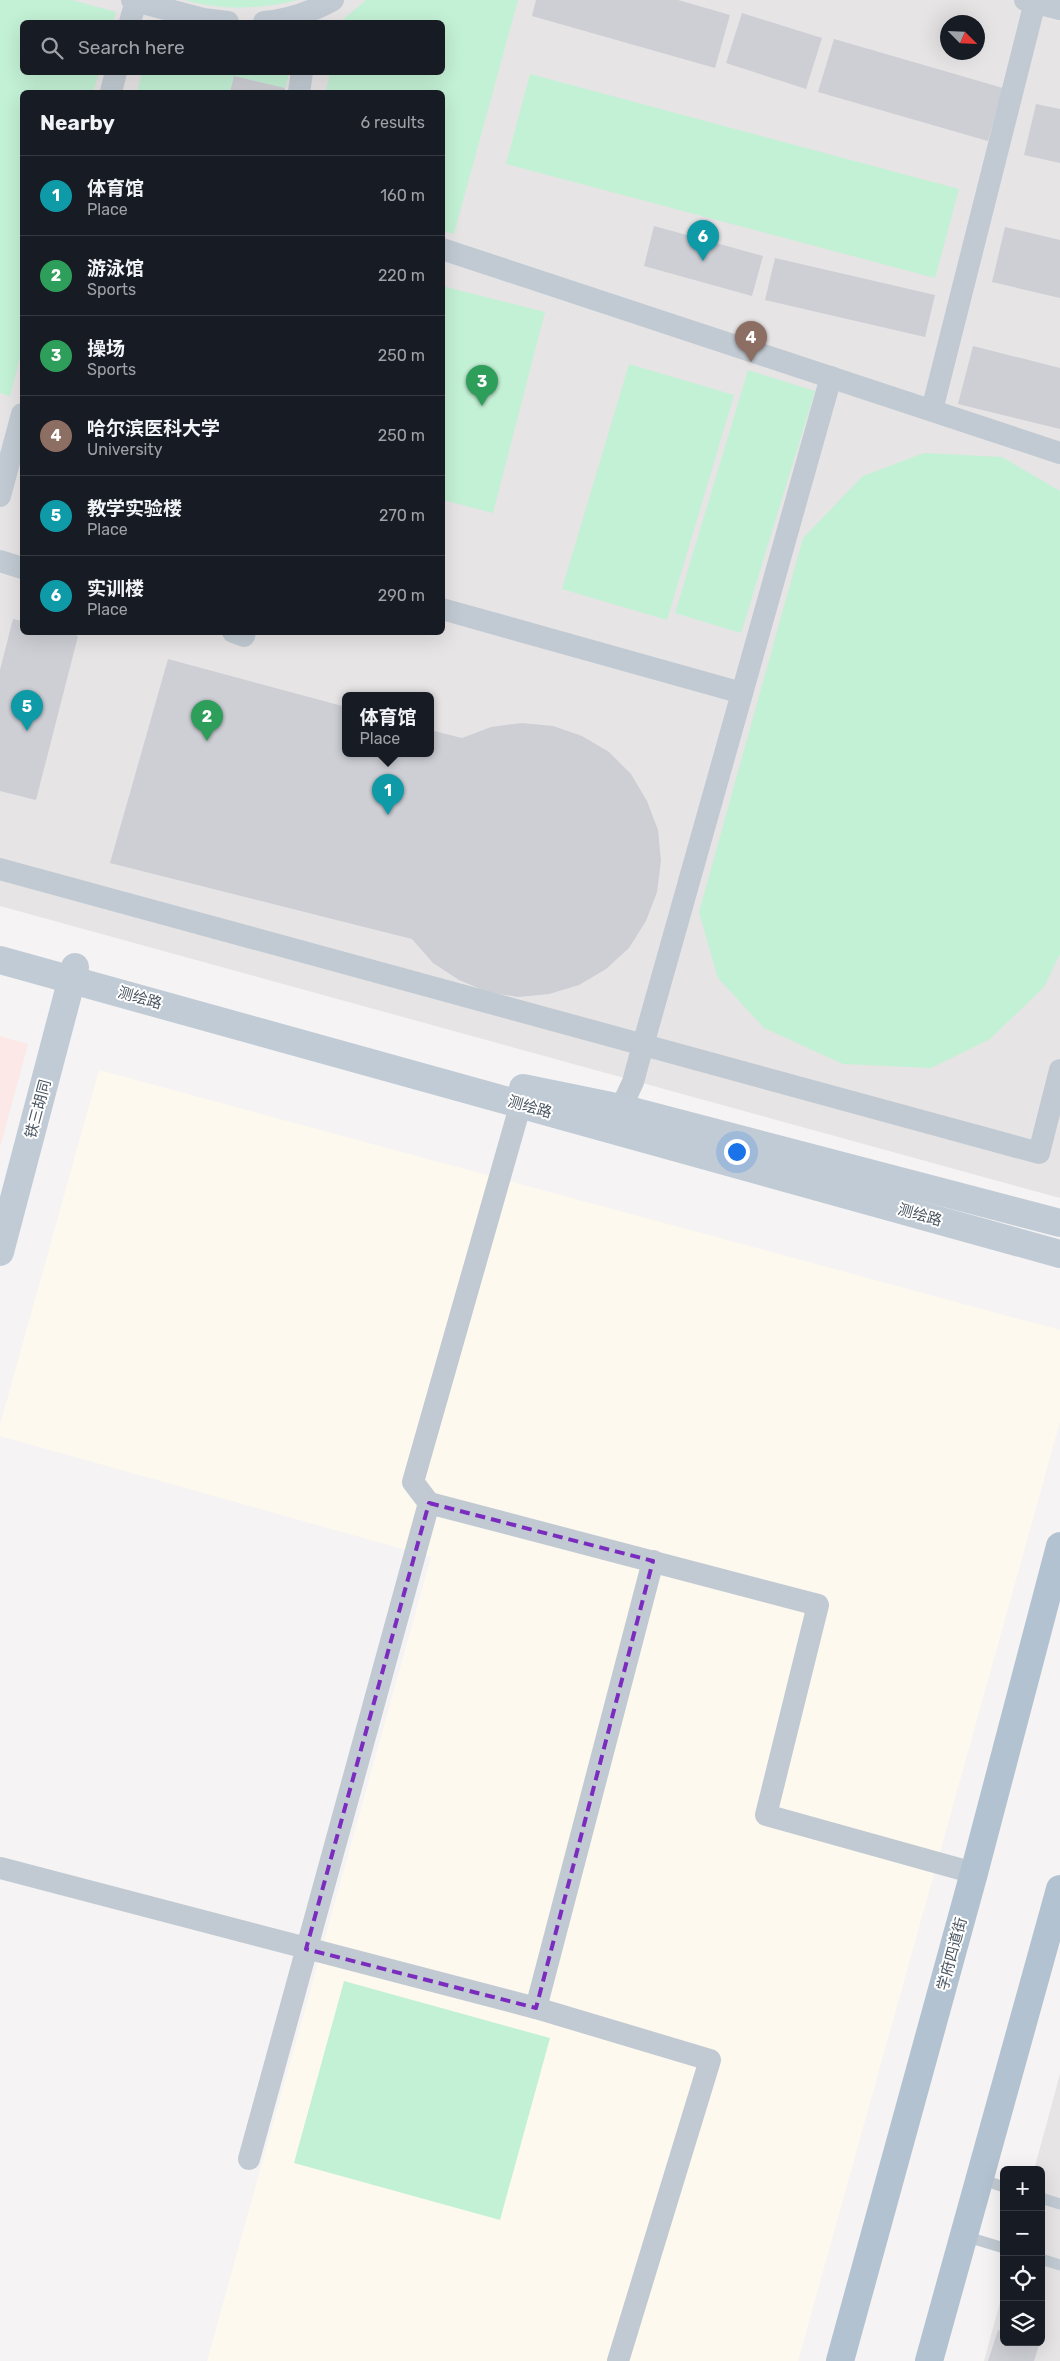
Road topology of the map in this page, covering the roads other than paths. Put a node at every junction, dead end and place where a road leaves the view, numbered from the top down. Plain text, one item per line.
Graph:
1 (134, 1) edge
2 (1030, 1) edge
3 (1060, 9) edge
4 (319, 11) edge
5 (130, 20) edge
6 (211, 20) edge
7 (284, 20) edge
8 (115, 75) edge
9 (302, 75) edge
10 (112, 90) edge
11 (299, 90) edge
12 (445, 250) edge
13 (831, 377) junction
14 (932, 410) junction
15 (20, 421) edge
16 (1060, 453) edge
17 (0, 496) edge
18 (0, 561) edge
19 (20, 567) edge
20 (445, 611) edge
21 (742, 693) junction
22 (0, 869) edge
23 (0, 946) edge
24 (0, 960) edge
25 (73, 973) junction
26 (643, 1045) junction
27 (1060, 1070) edge
28 (523, 1096) junction
29 (621, 1108) junction
30 (1060, 1223) edge
31 (0, 1252) edge
32 (1060, 1254) edge
33 (429, 1503) junction
34 (1060, 1546) edge
35 (653, 1562) junction
36 (0, 1868) edge
37 (974, 1873) junction
38 (1060, 1889) edge
39 (306, 1949) junction
40 (536, 2008) junction
41 (249, 2159) dead end
42 (992, 2183) edge
43 (1045, 2199) edge
44 (1060, 2204) edge
45 (964, 2236) junction
46 (1000, 2247) edge
47 (1045, 2260) edge
48 (1060, 2265) edge
49 (618, 2361) edge
50 (840, 2361) edge
51 (929, 2361) edge

1 - 5 street
1 - 6 street
2 - 3 street
2 - 14 street
4 - 7 street
8 - 10 street
9 - 11 street
12 - 13 street
13 - 14 street
13 - 21 street
14 - 16 street
15 - 17 street
18 - 19 street
20 - 21 street
21 - 26 street
22 - 26 street
23 - 25 main road, 测绘路
24 - 25 main road, 测绘路
25 - 28 main road, 测绘路
25 - 31 main road, 铁三胡同
26 - 27 street
26 - 29 street
28 - 29 main road, 测绘路
28 - 32 main road, 测绘路
28 - 33 street
29 - 30 main road, 测绘路
33 - 35 street
33 - 39 street
34 - 37 main road, 学府四道街
35 - 37 street
35 - 40 street
36 - 39 street
37 - 50 main road, 学府四道街
38 - 42 main road
39 - 40 street
39 - 41 street
40 - 49 street
42 - 45 main road
43 - 44 lane
45 - 46 lane
45 - 51 main road
47 - 48 lane

